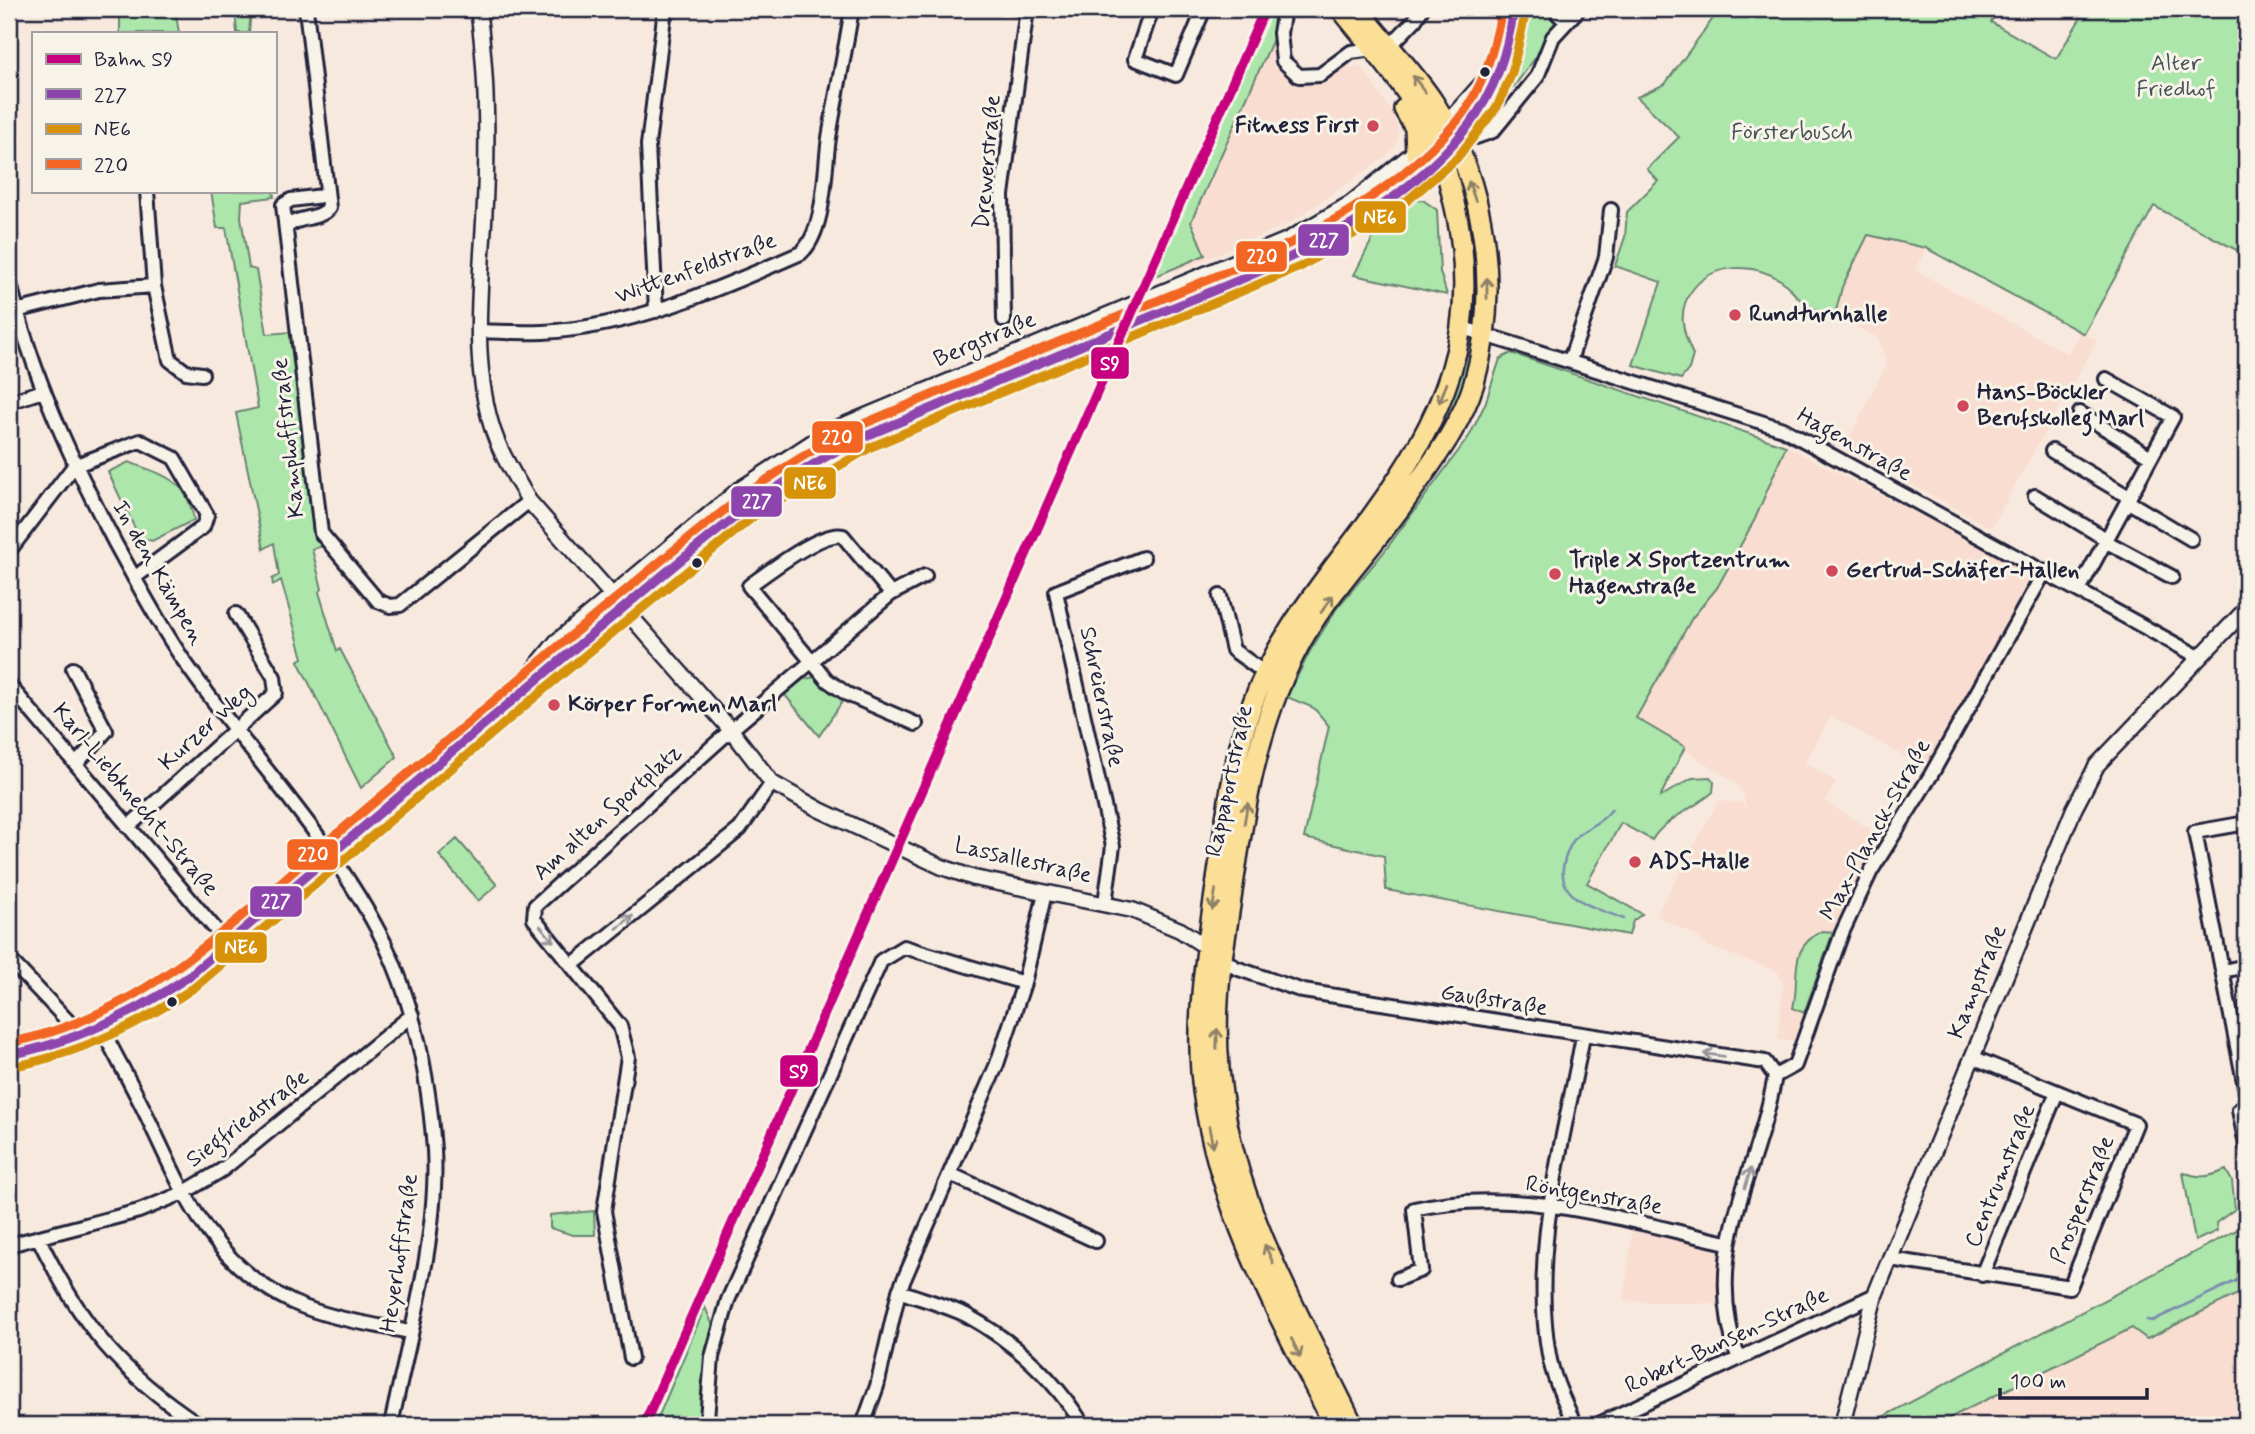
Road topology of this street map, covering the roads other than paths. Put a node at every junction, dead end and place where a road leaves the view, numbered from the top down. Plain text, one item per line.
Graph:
1 (306, 9) edge
2 (478, 9) edge
3 (665, 9) edge
4 (852, 9) edge
5 (1027, 9) edge
6 (1152, 9) edge
7 (1204, 9) edge
8 (1284, 9) edge
9 (1332, 9) edge
10 (1340, 9) edge
11 (1358, 9) edge
12 (1422, 9) edge
13 (1514, 9) edge
14 (1560, 9) edge
15 (1579, 9) edge
16 (1567, 22) junction
17 (1375, 48) junction
18 (1476, 137) dead end
19 (1444, 140) junction
20 (1416, 154) junction
21 (327, 190) junction
22 (147, 192) edge
23 (1611, 210) dead end
24 (286, 228) junction
25 (9, 279) edge
26 (154, 286) junction
27 (1172, 297) junction
28 (16, 311) junction
29 (656, 311) junction
30 (1004, 320) dead end
31 (1463, 328) junction
32 (479, 331) junction
33 (1484, 333) junction
34 (1570, 360) junction
35 (202, 374) dead end
36 (2106, 379) dead end
37 (43, 391) junction
38 (9, 402) edge
39 (2080, 413) dead end
40 (2052, 452) dead end
41 (2151, 457) junction
42 (74, 466) junction
43 (2035, 496) dead end
44 (2128, 499) junction
45 (529, 501) junction
46 (2191, 539) dead end
47 (2106, 540) junction
48 (9, 551) edge
49 (1143, 558) dead end
50 (2045, 571) junction
51 (925, 576) dead end
52 (2172, 577) dead end
53 (134, 578) junction
54 (2079, 590) junction
55 (891, 594) junction
56 (1220, 596) dead end
57 (617, 603) junction
58 (2246, 609) edge
59 (236, 614) dead end
60 (2199, 657) junction
61 (813, 662) junction
62 (73, 669) dead end
63 (1265, 674) junction
64 (9, 684) edge
65 (916, 724) dead end
66 (731, 730) junction
67 (234, 733) junction
68 (77, 763) junction
69 (772, 783) junction
70 (2246, 823) edge
71 (128, 827) junction
72 (331, 855) junction
73 (1045, 893) junction
74 (1105, 903) junction
75 (228, 944) junction
76 (1215, 953) junction
77 (9, 959) edge
78 (572, 965) junction
79 (2246, 966) edge
80 (2223, 971) junction
81 (1024, 983) junction
82 (411, 1015) junction
83 (102, 1029) junction
84 (1583, 1036) junction
85 (83, 1037) junction
86 (9, 1055) edge
87 (1972, 1057) junction
88 (1775, 1076) junction
89 (2057, 1092) junction
90 (2246, 1092) edge
91 (2246, 1105) edge
92 (2246, 1145) edge
93 (950, 1174) junction
94 (183, 1193) junction
95 (1550, 1205) junction
96 (38, 1237) junction
97 (1096, 1241) dead end
98 (1727, 1243) junction
99 (9, 1245) edge
100 (1890, 1259) junction
101 (1982, 1275) junction
102 (1398, 1279) dead end
103 (899, 1291) junction
104 (1875, 1295) junction
105 (410, 1332) junction
106 (1738, 1357) junction
107 (631, 1358) dead end
108 (200, 1425) edge
109 (391, 1425) edge
110 (720, 1425) edge
111 (863, 1425) edge
112 (1083, 1425) edge
113 (1334, 1425) edge
114 (1353, 1425) edge
115 (1575, 1425) edge
116 (1597, 1425) edge
117 (1842, 1425) edge

1 - 21 street
2 - 32 street, Lassallestraße
3 - 29 street
4 - 29 street, Wittenfeldstraße
5 - 30 street, Drewerstraße
6 - 7 street
8 - 17 street
9 - 17 main road
10 - 17 main road
11 - 17 main road
12 - 17 street
13 - 19 street, Bergstraße
14 - 16 street
15 - 16 street
16 - 18 street
17 - 19 main road
17 - 20 main road
19 - 20 main road, Bergstraße
19 - 27 main road, Bergstraße
19 - 31 main road, Rappaportstraße
33 -> 19 main road, Rappaportstraße
20 - 27 main road, Bergstraße
21 - 24 street
21 - 24 street, Kamphoffstraße
22 - 26 street
23 - 34 street
24 - 45 street, Kamphoffstraße
25 - 28 street, In den Kämpen
26 - 28 street
26 - 35 street
27 - 57 main road, Bergstraße
28 - 37 street, In den Kämpen
29 - 32 street, Wittenfeldstraße
31 - 33 street, Hagenstraße
31 -> 63 main road, Rappaportstraße
32 - 45 street, Lassallestraße
33 - 34 street, Hagenstraße
76 -> 33 main road, Rappaportstraße
34 - 50 street, Hagenstraße
36 - 41 street
37 - 38 street
37 - 42 street, In den Kämpen
39 - 41 street
40 - 44 street
41 - 44 street
42 - 48 street
42 - 53 street, In den Kämpen
42 - 53 street
43 - 47 street
44 - 46 street
44 - 47 street
45 - 57 street, Lassallestraße
47 - 52 street
47 - 54 street
49 - 74 street, Schreierstraße
50 - 54 street, Hagenstraße
50 - 88 street, Max-Planck-Straße
51 - 55 street, Am alten Sportplatz
53 - 67 street, In den Kämpen
54 - 60 street, Hagenstraße
55 - 61 street, Am alten Sportplatz
55 - 61 street
56 - 63 street
57 - 66 street, Lassallestraße
57 - 72 main road, Bergstraße
58 - 60 street, Kampstraße
59 - 67 street, Kurzer Weg
60 - 87 street, Kampstraße
61 - 65 street
61 - 66 street, Am alten Sportplatz
62 - 68 street
63 -> 76 main road, Rappaportstraße
64 - 68 street, Karl-Liebknecht-Straße
66 - 69 street, Lassallestraße
66 -> 78 street, Am alten Sportplatz
67 - 71 street, Kurzer Weg
67 - 72 street, In den Kämpen
68 - 71 street, Karl-Liebknecht-Straße
69 - 73 street, Lassallestraße
78 -> 69 street
70 - 80 street
71 - 75 street, Karl-Liebknecht-Straße
72 - 75 main road, Bergstraße
72 - 82 street, Heyerhoffstraße
73 - 74 street, Lassallestraße
73 - 81 street
74 - 76 street, Lassallestraße
75 - 83 main road, Bergstraße
76 - 84 street, Gaußstraße
76 -> 113 main road, Rappaportstraße
114 -> 76 main road, Rappaportstraße
77 - 85 street
78 - 107 street, Am alten Sportplatz
79 - 80 street
80 - 90 street
81 - 93 street
81 - 110 street
82 - 94 street, Siegfriedstraße
82 - 105 street, Heyerhoffstraße
83 - 85 main road, Bergstraße
83 - 94 street
88 -> 84 street, Gaußstraße
84 - 95 street
85 - 86 main road, Bergstraße
87 - 89 street, Prosperstraße
87 - 100 street, Kampstraße
98 -> 88 street
89 - 101 street, Centrumstraße
89 - 101 street, Prosperstraße
91 - 92 street
93 - 97 street
93 - 103 street
94 - 96 street, Siegfriedstraße
94 - 105 street
95 - 98 street, Röntgenstraße
95 - 102 street, Röntgenstraße
95 - 115 street
96 - 99 street, Siegfriedstraße
96 - 108 street
98 - 106 street
100 - 101 street, Prosperstraße
100 - 104 street, Kampstraße
103 - 111 street
103 - 112 street
104 - 106 street, Robert-Bunsen-Straße
104 - 117 street, Kampstraße
105 - 109 street, Heyerhoffstraße
106 - 116 street, Robert-Bunsen-Straße

